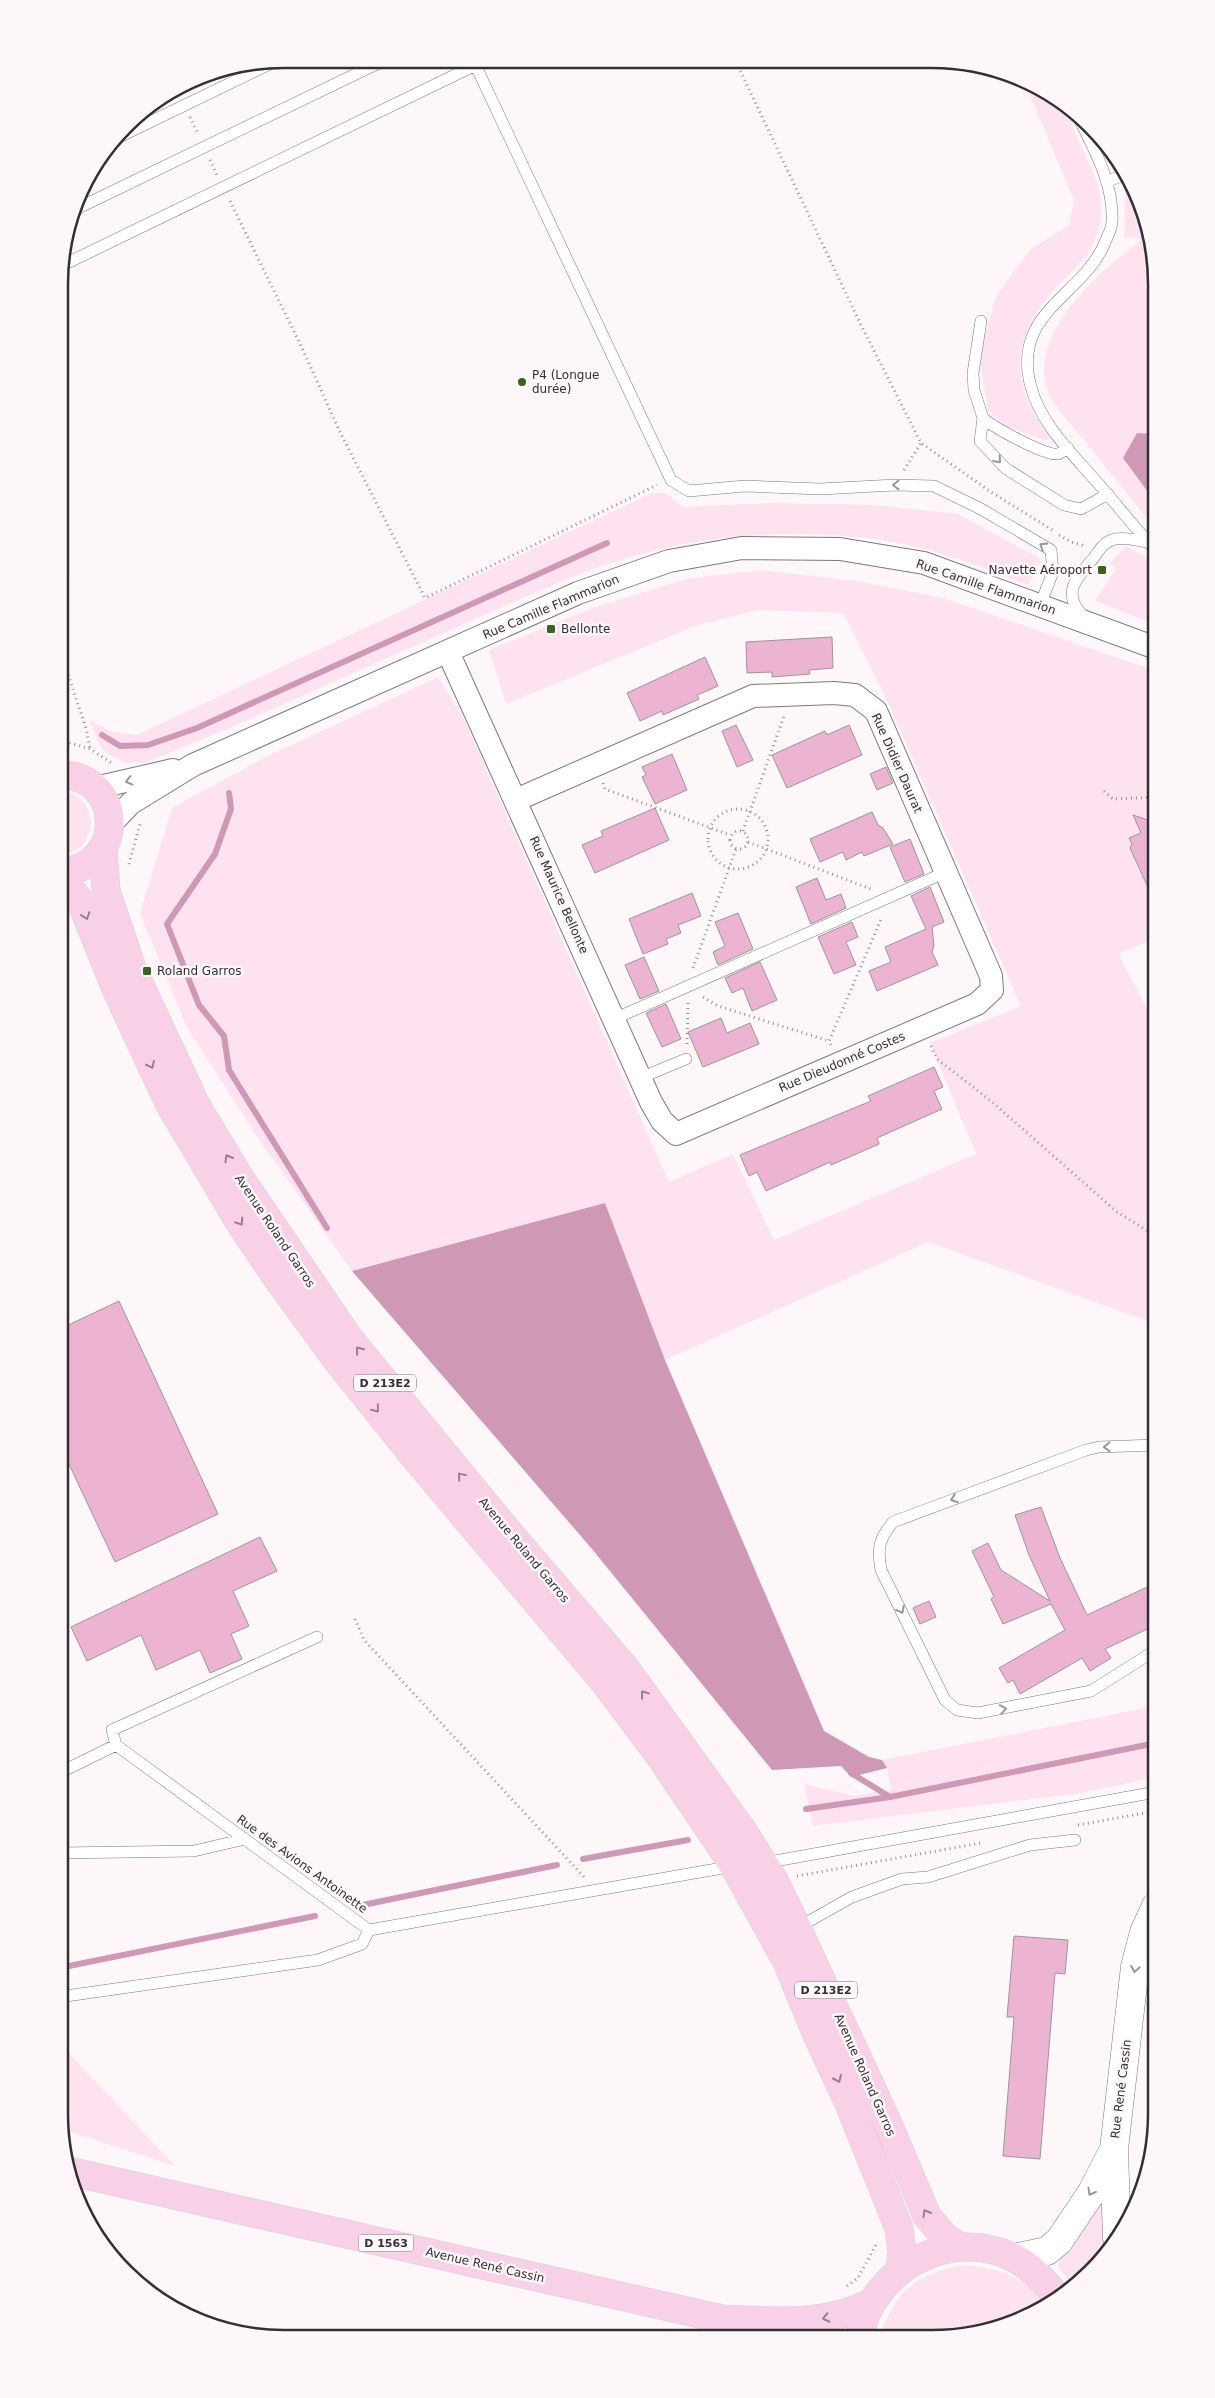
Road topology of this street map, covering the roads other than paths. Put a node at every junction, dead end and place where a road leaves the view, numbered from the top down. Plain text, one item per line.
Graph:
1 (262, 68) edge
2 (368, 68) edge
3 (464, 68) edge
4 (476, 68) edge
5 (130, 132) edge
6 (1086, 133) edge
7 (1119, 177) edge
8 (1108, 181) junction
9 (82, 206) edge
10 (68, 262) edge
11 (980, 322) dead end
12 (983, 418) junction
13 (1068, 448) junction
14 (1108, 494) junction
15 (1147, 542) joint
16 (1040, 605) junction
17 (1091, 624) junction
18 (1148, 645) edge
19 (448, 652) junction
20 (68, 758) edge
21 (194, 765) junction
22 (79, 781) edge
23 (516, 800) junction
24 (107, 837) junction
25 (68, 870) edge
26 (946, 872) junction
27 (68, 886) edge
28 (991, 976) joint
29 (614, 1019) junction
30 (686, 1059) road end
31 (640, 1078) junction
32 (676, 1134) joint
33 (1148, 1445) edge
34 (317, 1637) dead end
35 (1148, 1655) edge
36 (605, 1683) junction
37 (116, 1745) junction
38 (68, 1769) edge
39 (1148, 1794) edge
40 (246, 1839) junction
41 (1075, 1840) dead end
42 (68, 1852) edge
43 (734, 1866) junction
44 (769, 1873) junction
45 (1148, 1923) edge
46 (797, 1928) junction
47 (369, 1930) junction
48 (68, 1996) edge
49 (846, 2033) junction
50 (1114, 2149) junction
51 (74, 2167) edge
52 (76, 2172) edge
53 (100, 2176) junction
54 (1117, 2227) edge
55 (960, 2247) junction
56 (1014, 2258) junction
57 (900, 2269) junction
58 (1054, 2293) edge
59 (872, 2302) junction
60 (722, 2319) junction
61 (756, 2330) edge
62 (860, 2330) edge

1 - 5 lane
2 - 9 lane
3 - 10 lane
16 -> 4 lane
6 - 8 lane
7 - 8 lane
8 - 13 lane
11 - 12 lane
12 - 13 lane
12 -> 14 lane
13 - 14 lane
14 - 15 lane
15 - 17 lane
16 - 17 street, Rue Camille Flammarion
16 - 19 street, Rue Camille Flammarion
17 - 18 street, Rue Camille Flammarion
19 - 21 street, Rue Camille Flammarion
19 - 23 street, Rue Maurice Bellonte
20 - 22 main road
21 -> 22 street, Rue Camille Flammarion
21 - 24 street, Rue Camille Flammarion
22 - 24 main road, Avenue Roland Garros
23 - 26 street, Rue Didier Daurat
23 - 29 street, Rue Maurice Bellonte
24 - 25 main road
44 -> 24 main road, Avenue Roland Garros / D 213E2
26 - 28 street, Rue Didier Daurat
26 - 29 lane
27 -> 36 main road, Avenue Roland Garros / D 213E2
28 - 32 street, Rue Dieudonné Costes
29 - 31 street, Rue Maurice Bellonte
30 - 31 lane
31 - 32 street, Rue Maurice Bellonte
33 -> 35 lane
34 - 37 lane
36 - 43 main road, Avenue Roland Garros / D 213E2
36 - 44 lane
37 - 38 lane
37 - 40 lane, Rue des Avions Antoinette
39 - 44 lane
40 - 42 lane
40 - 47 lane, Rue des Avions Antoinette
41 - 46 lane
43 - 47 lane, Rue des Avions Antoinette
43 - 49 street
43 -> 57 main road, Avenue Roland Garros / D 213E2
44 - 46 main road, Avenue Roland Garros / D 213E2
45 -> 50 street, Rue René Cassin
46 - 49 main road, Avenue Roland Garros / D 213E2
47 - 48 lane
55 -> 49 main road, Avenue Roland Garros / D 213E2
50 - 54 street
50 -> 56 street, Rue René Cassin
51 - 53 main road, Avenue René Cassin / D 1563
52 - 53 main road, Avenue René Cassin / D 1563
53 - 60 main road, Avenue René Cassin / D 1563
55 - 56 main road
55 - 57 main road
56 - 58 main road
57 - 59 main road
59 -> 60 main road, Avenue René Cassin / D 1563
59 - 62 main road
60 - 61 main road, D 1563

